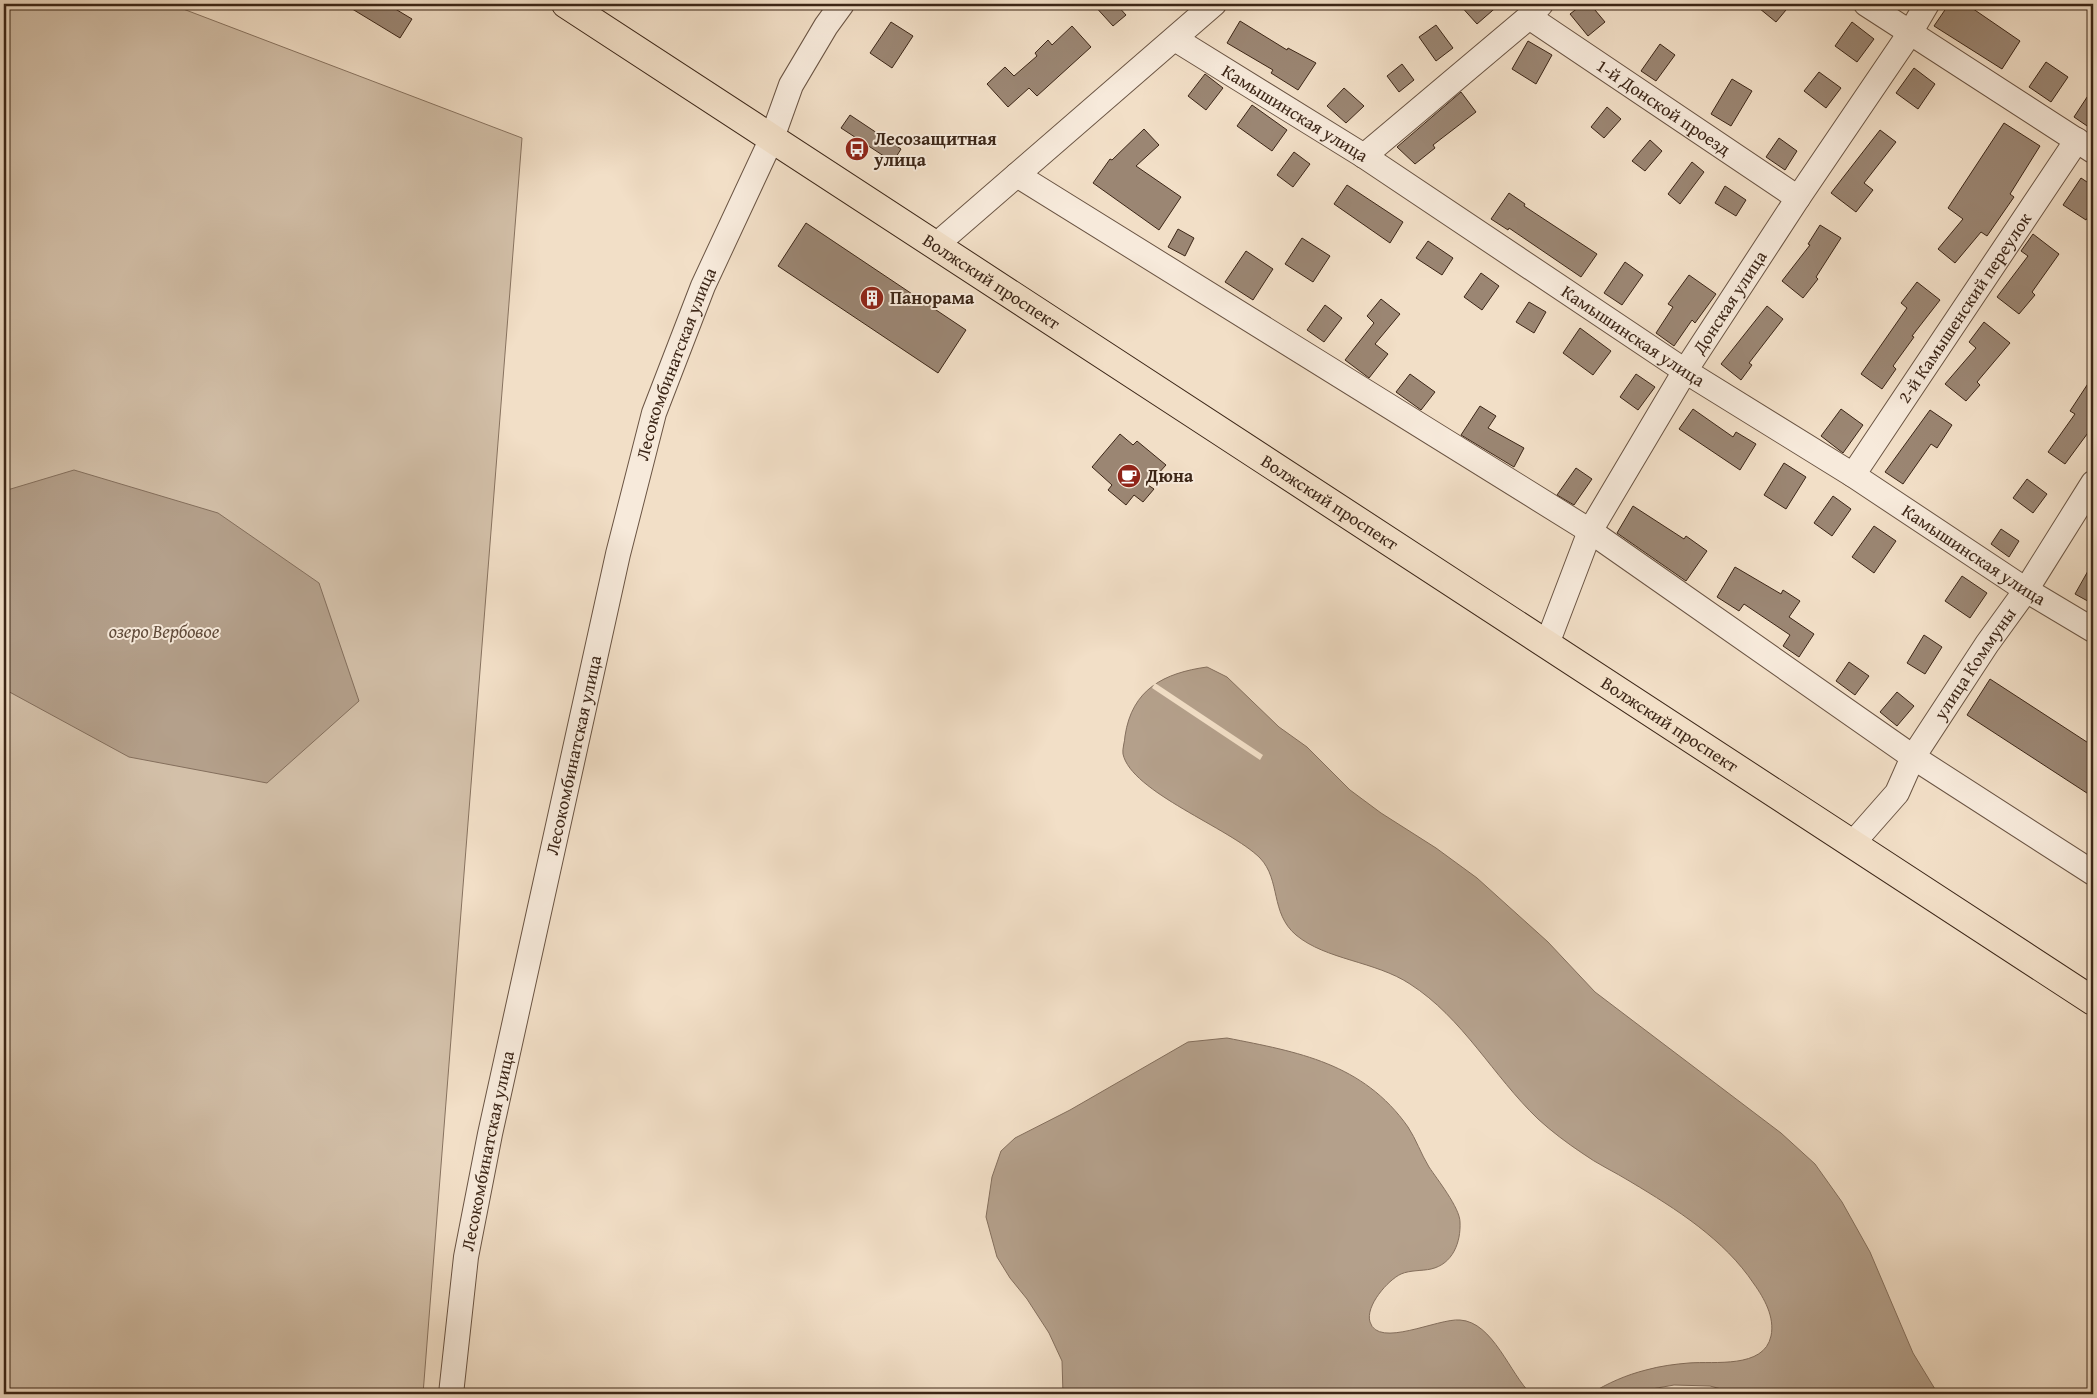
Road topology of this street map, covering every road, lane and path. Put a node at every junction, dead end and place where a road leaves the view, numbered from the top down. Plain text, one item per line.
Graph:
1 (566, 4) edge
2 (842, 4) edge
3 (1214, 4) edge
4 (1866, 4) edge
5 (1927, 4) edge
6 (1535, 10) edge
7 (1910, 33) junction
8 (1175, 39) junction
9 (772, 138) junction
10 (2085, 146) edge
11 (1364, 156) junction
12 (1017, 176) junction
13 (1798, 198) junction
14 (936, 245) junction
15 (1685, 371) junction
16 (1853, 475) junction
17 (2093, 483) edge
18 (1590, 531) junction
19 (2026, 590) junction
20 (2093, 630) edge
21 (1547, 644) junction
22 (1913, 757) junction
23 (1853, 843) junction
24 (2093, 873) edge
25 (2093, 1000) edge
26 (451, 1394) edge

1 - 9 main road, Волжский проспект
2 - 9 street, Лесокомбинатская улица
3 - 8 street
4 - 7 street
5 - 7 street, Донская улица
6 - 11 street
6 - 13 street, 1-й Донской проезд
7 - 10 street
7 - 13 street, Донская улица
8 - 11 street, Камышинская улица
8 - 12 street
9 - 14 main road, Волжский проспект
9 - 26 street, Лесокомбинатская улица
10 - 16 street, 2-й Камышенский переулок
11 - 15 street, Камышинская улица
12 - 14 street
12 - 18 street
13 - 15 street, Донская улица
14 - 21 main road, Волжский проспект
15 - 16 street, Камышинская улица
15 - 18 street, Донская улица
16 - 19 street, Камышинская улица
17 - 19 street, улица Коммуны
18 - 21 street, Донская улица
18 - 22 street
19 - 20 street, Камышинская улица
19 - 22 street, улица Коммуны
21 - 23 main road, Волжский проспект
22 - 23 street, улица Коммуны
22 - 24 street
23 - 25 main road, Волжский проспект

